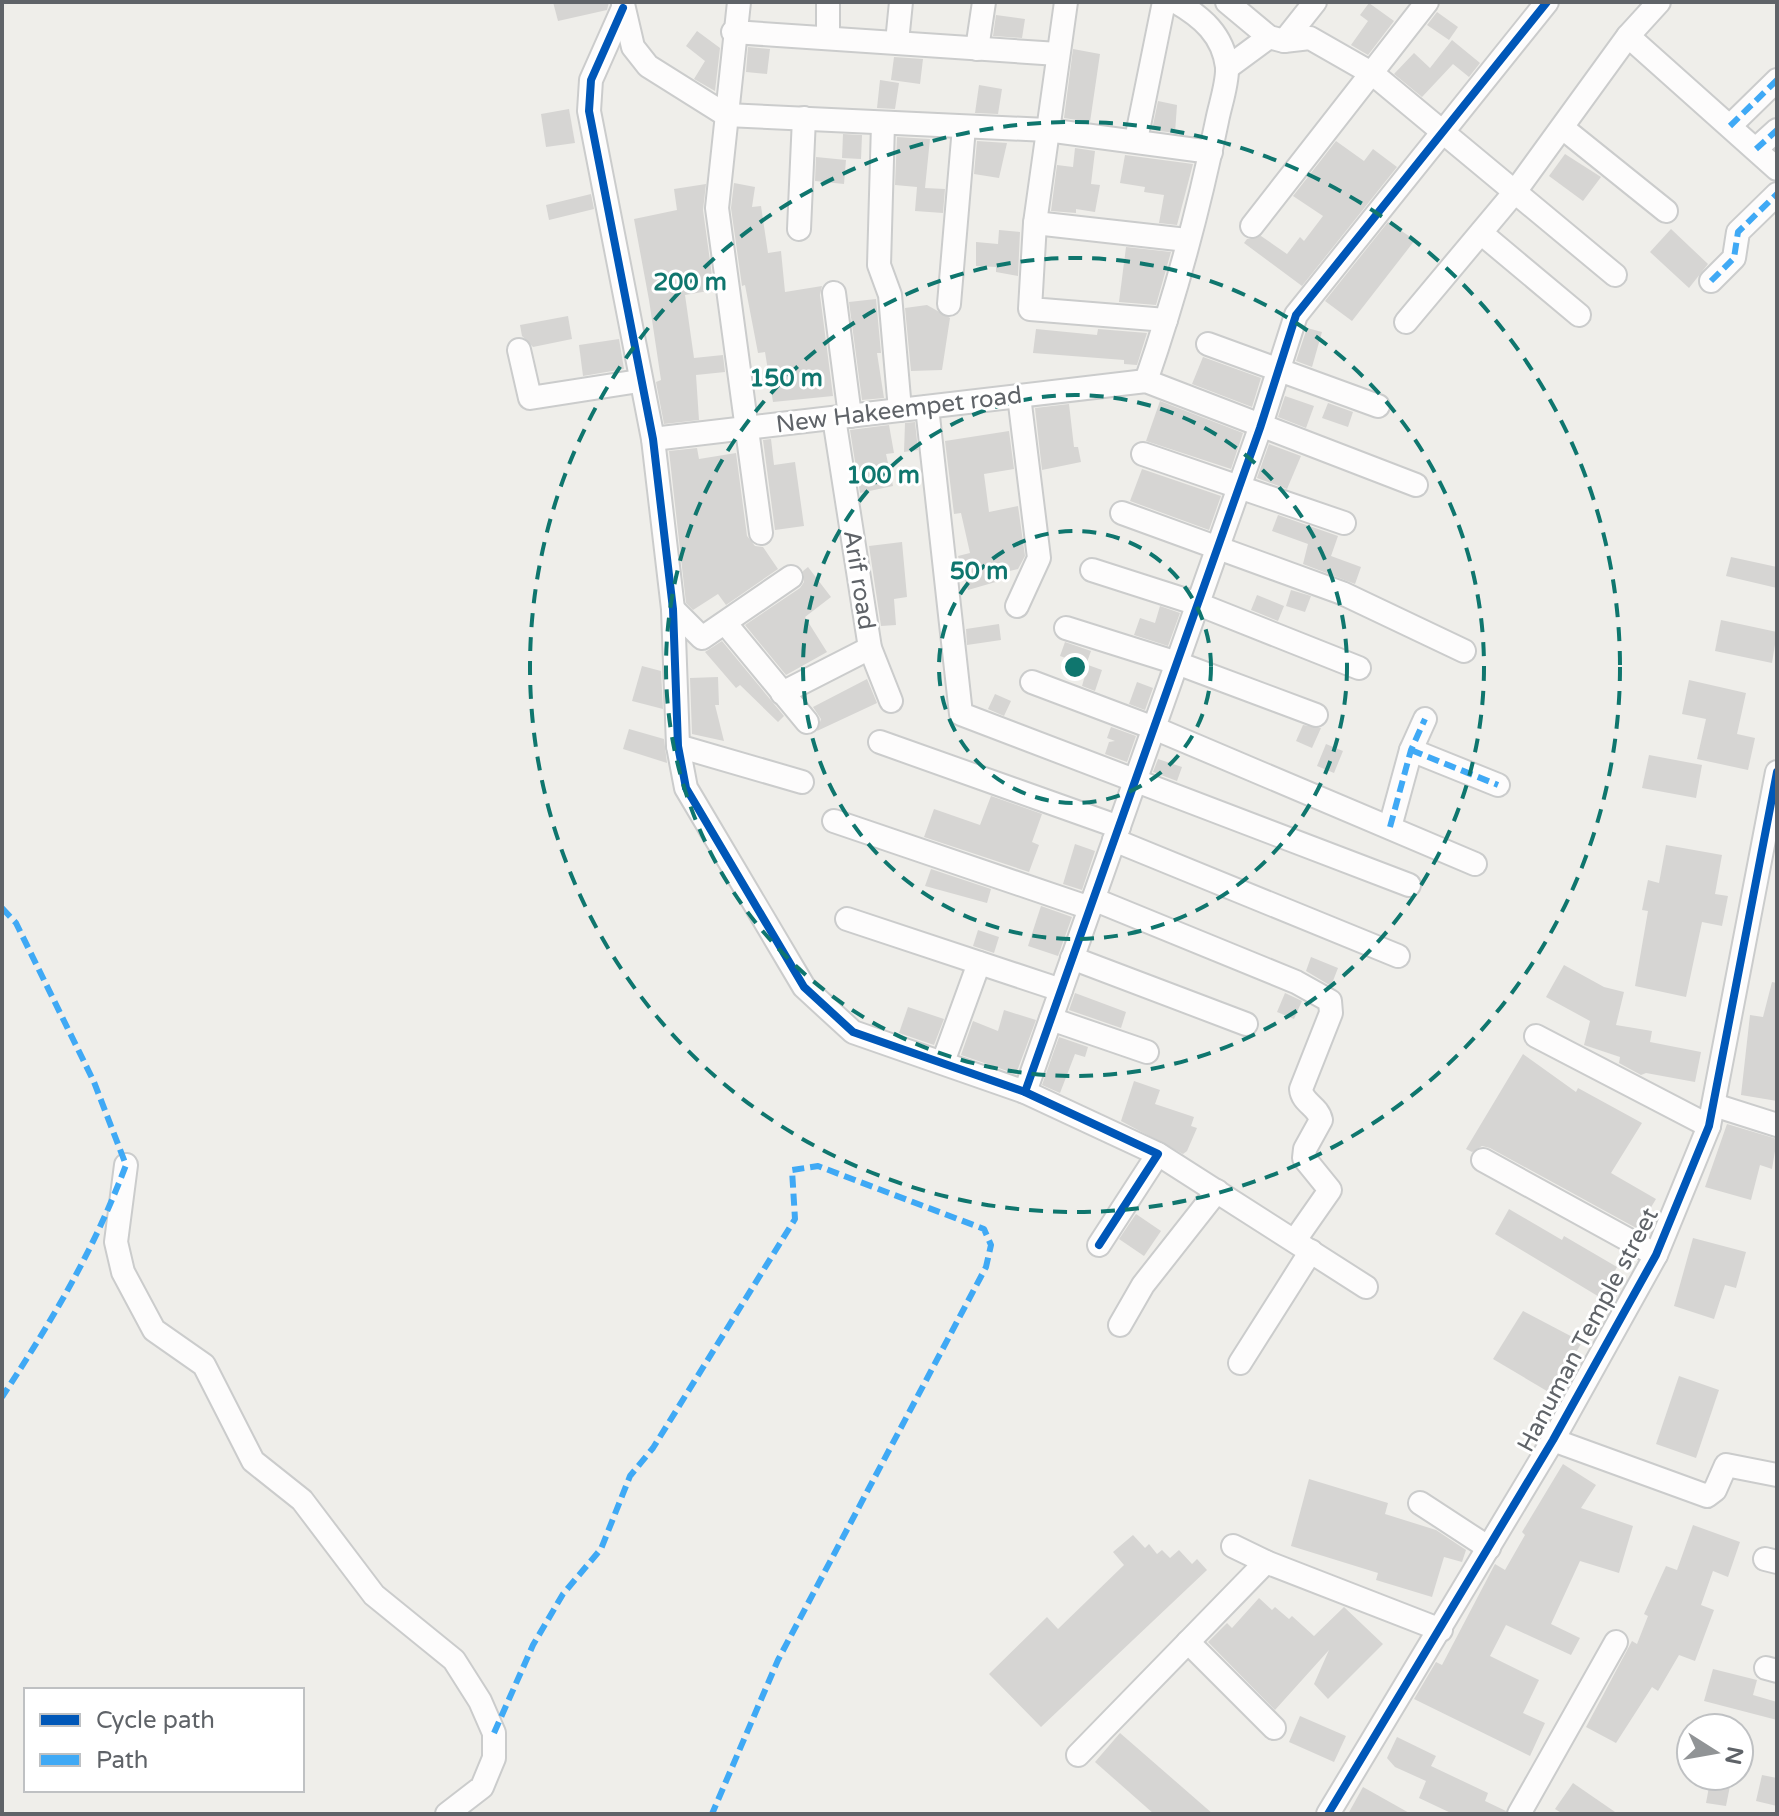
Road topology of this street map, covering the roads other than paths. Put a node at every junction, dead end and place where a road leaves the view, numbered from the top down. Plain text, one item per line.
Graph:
1 (739, 2) edge
2 (828, 2) edge
3 (901, 2) edge
4 (984, 2) edge
5 (1066, 2) edge
6 (1164, 2) edge
7 (1227, 2) edge
8 (1315, 2) edge
9 (1427, 2) edge
10 (1547, 2) edge
11 (1659, 2) edge
12 (623, 5) edge
13 (1189, 5) edge
14 (733, 32) junction
15 (1628, 36) junction
16 (828, 38) junction
17 (897, 42) junction
18 (977, 49) junction
19 (1255, 50) junction
20 (1058, 54) junction
21 (1373, 74) junction
22 (1777, 80) edge
23 (726, 115) junction
24 (804, 118) junction
25 (883, 124) junction
26 (1730, 126) junction
27 (964, 127) junction
28 (1564, 129) junction
29 (1047, 130) junction
30 (1777, 130) edge
31 (1444, 132) junction
32 (1136, 140) junction
33 (1756, 149) junction
34 (1211, 152) junction
35 (1777, 169) edge
36 (1514, 193) junction
37 (1777, 194) edge
38 (1666, 211) dead end
39 (1035, 223) junction
40 (1252, 226) dead end
41 (799, 229) dead end
42 (1481, 233) junction
43 (1187, 240) junction
44 (1615, 275) dead end
45 (1711, 281) dead end
46 (834, 293) dead end
47 (949, 304) dead end
48 (1579, 315) dead end
49 (1166, 320) junction
50 (1406, 322) dead end
51 (1208, 344) dead end
52 (519, 350) dead end
53 (1278, 367) junction
54 (639, 381) junction
55 (1156, 385) junction
56 (1019, 396) junction
57 (1378, 406) dead end
58 (927, 407) junction
59 (900, 410) junction
60 (842, 417) junction
61 (746, 428) junction
62 (1260, 428) junction
63 (653, 439) junction
64 (1143, 454) dead end
65 (1416, 485) dead end
66 (1239, 488) junction
67 (1122, 513) dead end
68 (1344, 523) dead end
69 (761, 533) dead end
70 (1217, 548) junction
71 (1092, 570) dead end
72 (791, 577) dead end
73 (1198, 604) junction
74 (1017, 606) dead end
75 (673, 609) junction
76 (726, 624) junction
77 (1066, 628) dead end
78 (870, 648) junction
79 (1464, 651) dead end
80 (1177, 663) junction
81 (1359, 668) dead end
82 (1032, 682) dead end
83 (782, 693) junction
84 (891, 701) dead end
85 (1316, 715) dead end
86 (1425, 719) dead end
87 (807, 722) dead end
88 (1154, 728) junction
89 (880, 742) dead end
90 (678, 746) junction
91 (1411, 750) junction
92 (1777, 772) edge
93 (802, 782) dead end
94 (1134, 782) junction
95 (1498, 785) dead end
96 (834, 821) dead end
97 (1390, 827) junction
98 (1116, 834) junction
99 (1475, 864) dead end
100 (1409, 885) dead end
101 (1091, 904) junction
102 (847, 919) dead end
103 (1398, 956) dead end
104 (1072, 958) junction
105 (979, 963) junction
106 (1061, 990) junction
107 (1051, 1019) junction
108 (1246, 1024) dead end
109 (1536, 1036) dead end
110 (1147, 1052) dead end
111 (943, 1062) junction
112 (1025, 1092) junction
113 (1712, 1116) junction
114 (1777, 1125) edge
115 (1158, 1154) junction
116 (1483, 1160) dead end
117 (126, 1165) dead end
118 (1217, 1191) junction
119 (1099, 1245) dead end
120 (1303, 1246) junction
121 (1656, 1255) junction
122 (1366, 1287) dead end
123 (1120, 1325) dead end
124 (1240, 1363) dead end
125 (1553, 1440) junction
126 (1777, 1475) edge
127 (1420, 1503) dead end
128 (1233, 1546) dead end
129 (1489, 1548) junction
130 (1266, 1562) junction
131 (1441, 1630) junction
132 (1188, 1642) junction
133 (1616, 1642) dead end
134 (1274, 1728) dead end
135 (1078, 1755) dead end
136 (447, 1814) edge
137 (1328, 1814) edge
138 (1519, 1814) edge

1 - 14 street
2 - 16 street
3 - 17 street
4 - 18 street
5 - 20 street
6 - 32 street
7 - 19 street
8 - 19 street
9 - 21 street
10 - 31 street
11 - 15 street
12 - 23 street
12 - 54 street
13 - 19 street
14 - 16 street
14 - 23 street
15 - 26 street
15 - 28 street
16 - 17 street
17 - 18 street
18 - 20 street
19 - 21 street
19 - 34 street
20 - 29 street
21 - 31 street
21 - 40 street
22 - 26 street
23 - 24 street
23 - 61 street
24 - 25 street
24 - 41 street
25 - 27 street
25 - 59 street
26 - 33 street
27 - 29 street
27 - 47 street
28 - 36 street
28 - 38 street
29 - 32 street
29 - 39 street
30 - 33 street
31 - 36 street
31 - 53 street
32 - 34 street
33 - 35 street
34 - 43 street
36 - 42 street
36 - 44 street
37 - 45 street
39 - 43 street
39 - 49 street
42 - 48 street
42 - 50 street
43 - 49 street
46 - 60 street, Arif road
49 - 55 street
51 - 53 street
52 - 54 street
53 - 57 street
53 - 62 street
54 - 63 street
55 - 56 street, New Hakeempet road
55 - 62 street
56 - 58 street, New Hakeempet road
56 - 74 street
58 - 59 street, New Hakeempet road
58 - 94 street
59 - 60 street, New Hakeempet road
60 - 61 street, New Hakeempet road
60 - 78 street, Arif road
61 - 63 street, New Hakeempet road
61 - 69 street
62 - 65 street
62 - 66 street
63 - 75 street
64 - 66 street
66 - 68 street
66 - 70 street
67 - 70 street
70 - 73 street
70 - 79 street
71 - 73 street
72 - 76 street
73 - 80 street
73 - 81 street
75 - 76 street
75 - 90 street
76 - 83 street
77 - 80 street
78 - 83 street
78 - 84 street, Arif road
80 - 85 street
80 - 88 street
82 - 88 street
83 - 87 street
86 - 91 street
88 - 94 street
88 - 97 street
89 - 98 street
90 - 93 street
90 - 111 street
91 - 95 street
91 - 97 street
92 - 113 street, Hanuman Temple street
94 - 98 street
94 - 100 street
96 - 101 street
97 - 99 street
98 - 101 street
98 - 103 street
101 - 104 street
101 - 120 street
102 - 105 street
104 - 106 street
104 - 108 street
105 - 106 street
105 - 111 street
106 - 107 street
107 - 110 street
107 - 112 street
109 - 113 street
111 - 112 street
112 - 115 street
113 - 114 street
113 - 121 street, Hanuman Temple street
115 - 118 street
115 - 119 street
116 - 121 street
117 - 136 street
118 - 120 street
118 - 123 street
120 - 122 street
120 - 124 street
121 - 125 street, Hanuman Temple street
125 - 126 street
125 - 129 street, Hanuman Temple street
127 - 129 street
128 - 130 street
129 - 131 street, Hanuman Temple street
130 - 131 street
130 - 132 street
131 - 137 street, Hanuman Temple street
132 - 134 street
132 - 135 street
133 - 138 street

